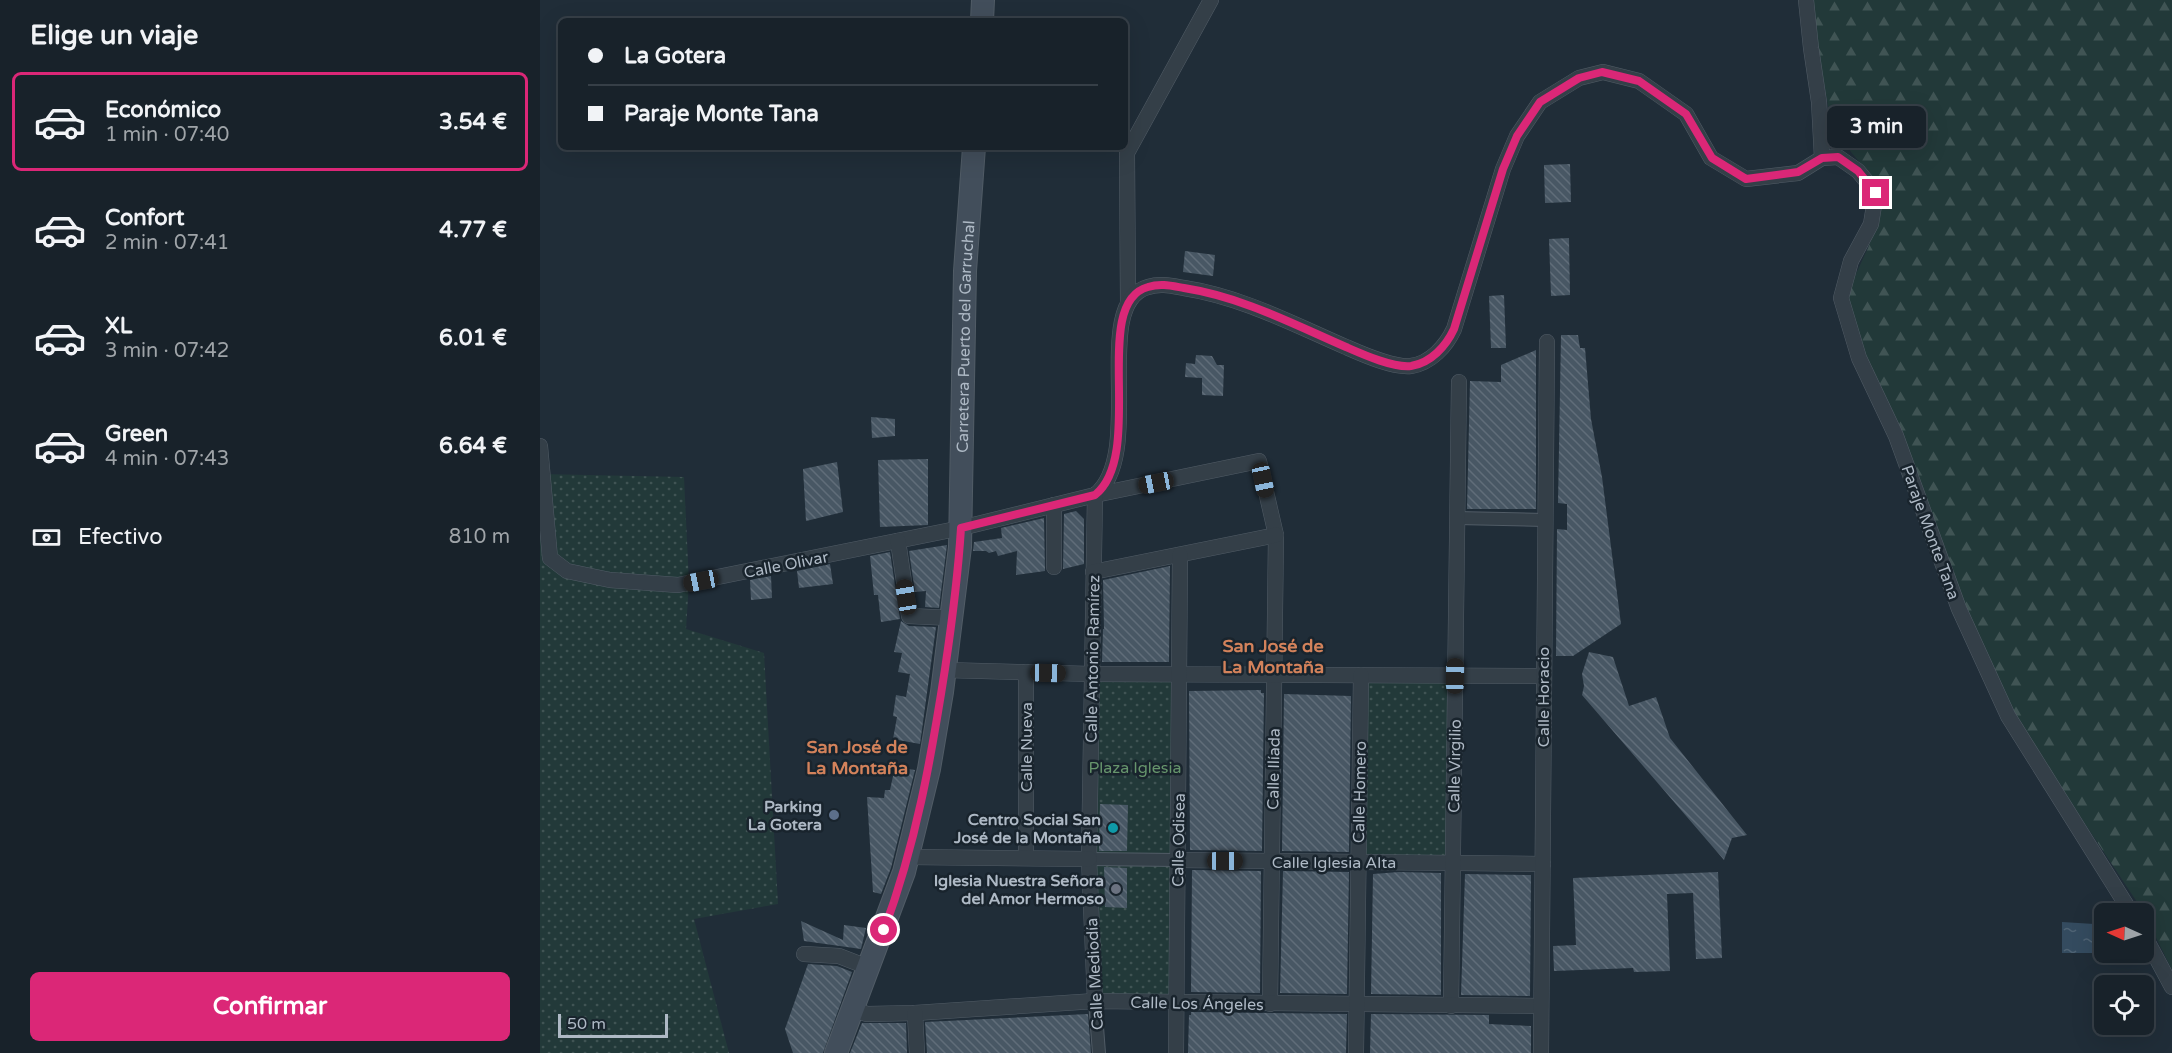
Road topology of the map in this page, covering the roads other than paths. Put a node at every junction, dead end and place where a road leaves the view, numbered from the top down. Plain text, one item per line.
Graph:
1 (983, 0) edge
2 (1211, 0) edge
3 (1806, 0) edge
4 (982, 18) edge
5 (974, 150) edge
6 (1822, 158) junction
7 (1128, 302) junction
8 (1546, 342) dead end
9 (1459, 382) dead end
10 (540, 446) edge
11 (1095, 495) junction
12 (1054, 505) junction
13 (543, 515) edge
14 (1457, 518) junction
15 (1545, 520) junction
16 (961, 528) junction
17 (1276, 535) junction
18 (898, 541) junction
19 (1180, 555) junction
20 (1054, 567) dead end
21 (1093, 572) junction
22 (952, 618) junction
23 (945, 670) junction
24 (1026, 672) junction
25 (1092, 674) junction
26 (1180, 675) junction
27 (1274, 675) junction
28 (1361, 675) junction
29 (1455, 676) junction
30 (1543, 676) junction
31 (908, 857) junction
32 (1026, 857) junction
33 (1089, 859) junction
34 (1178, 860) junction
35 (1272, 861) junction
36 (1358, 862) junction
37 (1453, 863) junction
38 (1543, 864) junction
39 (2125, 903) edge
40 (804, 954) dead end
41 (2154, 954) edge
42 (870, 968) junction
43 (2172, 987) edge
44 (1095, 1001) junction
45 (1176, 1003) junction
46 (1270, 1004) junction
47 (1357, 1005) junction
48 (1451, 1006) junction
49 (1541, 1006) junction
50 (854, 1010) junction
51 (915, 1012) junction
52 (836, 1053) edge
53 (917, 1053) edge
54 (1099, 1053) edge
55 (1176, 1053) edge
56 (1356, 1053) edge
57 (1540, 1053) edge

1 - 4 main road
2 - 7 street
3 - 6 street
5 - 16 main road, Carretera Puerto del Garruchal
6 - 7 street
6 - 39 street, Paraje Monte Tana
7 - 11 street
8 - 15 street, Calle Horacio
9 - 14 street, Calle Virgilio
10 - 13 street, Calle Olivar
11 - 12 street, Calle Olivar
11 - 17 street, Calle Ilíada
11 - 21 street, Calle Antonio Ramírez
12 - 16 street, Calle Olivar
12 - 20 street
13 - 18 street, Calle Olivar
14 - 15 street
14 - 29 street, Calle Virgilio
15 - 30 street, Calle Horacio
16 - 18 street, Calle Olivar
16 - 22 main road, Carretera Puerto del Garruchal
17 - 19 street
17 - 27 street, Calle Ilíada
18 - 22 street
19 - 21 street
19 - 26 street, Calle Odisea
21 - 25 street, Calle Antonio Ramírez
22 - 23 main road, Carretera Puerto del Garruchal
23 - 24 street
23 - 31 main road, Carretera Puerto del Garruchal
24 - 25 street
24 - 32 street, Calle Nueva
25 - 26 street
25 - 33 street, Calle Antonio Ramírez
26 - 27 street
26 - 34 street, Calle Odisea
27 - 28 street
27 - 35 street, Calle Ilíada
28 - 29 street
28 - 36 street, Calle Homero
29 - 30 street
29 - 37 street, Calle Virgilio
30 - 38 street, Calle Horacio
31 - 32 street, Calle Iglesia Alta
31 - 42 main road, Carretera Puerto del Garruchal
32 - 33 street, Calle Iglesia Alta
33 - 34 street, Calle Iglesia Alta
33 - 44 street, Calle Mediodía
34 - 35 street, Calle Iglesia Alta
34 - 45 street, Calle Odisea
35 - 36 street, Calle Iglesia Alta
35 - 46 street, Calle Ilíada
36 - 37 street, Calle Iglesia Alta
36 - 47 street, Calle Homero
37 - 38 street, Calle Iglesia Alta
37 - 48 street, Calle Virgilio
38 - 49 street, Calle Horacio
40 - 42 street
41 - 43 street
42 - 50 main road, Carretera Puerto del Garruchal
44 - 45 street, Calle Los Ángeles
44 - 51 street, Calle Los Ángeles
44 - 54 street, Calle Mediodía
45 - 46 street, Calle Los Ángeles
45 - 55 street, Calle Odisea
46 - 47 street, Calle Los Ángeles
47 - 48 street, Calle Los Ángeles
47 - 56 street, Calle Homero
48 - 49 street, Calle Los Ángeles
49 - 57 street, Calle Horacio
50 - 51 street, Calle Los Ángeles
50 - 52 main road, Carretera Puerto del Garruchal
51 - 53 street

